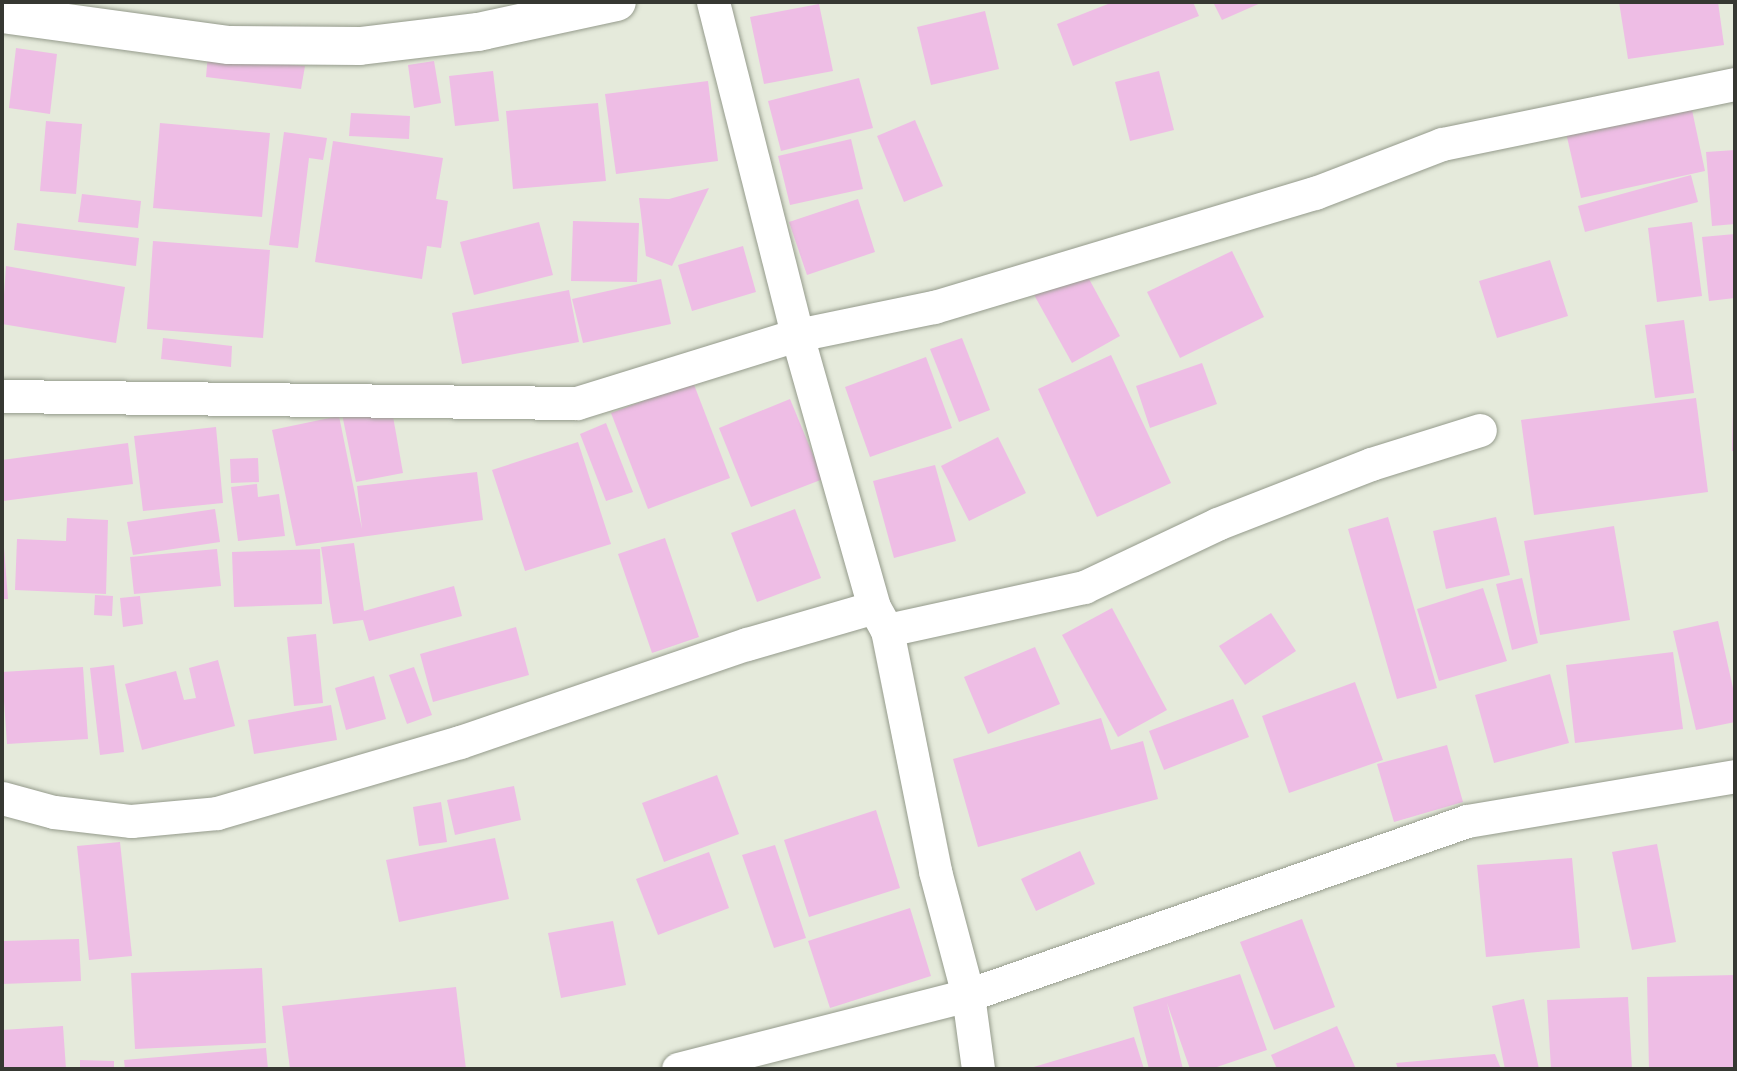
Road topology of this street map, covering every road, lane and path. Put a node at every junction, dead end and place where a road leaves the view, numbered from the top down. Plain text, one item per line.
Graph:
1 (617, 2) edge
2 (713, 2) edge
3 (537, 11) edge
4 (2, 14) edge
5 (1735, 84) edge
6 (797, 335) junction
7 (2, 396) edge
8 (1480, 430) dead end
9 (880, 619) junction
10 (1735, 776) edge
11 (2, 797) edge
12 (968, 995) junction
13 (678, 1069) edge
14 (978, 1069) edge

1 - 3 street
2 - 6 street
3 - 4 street
5 - 6 street
6 - 7 street
6 - 9 street
8 - 9 street
9 - 11 street
9 - 12 street
10 - 12 street
12 - 13 street
12 - 14 street

